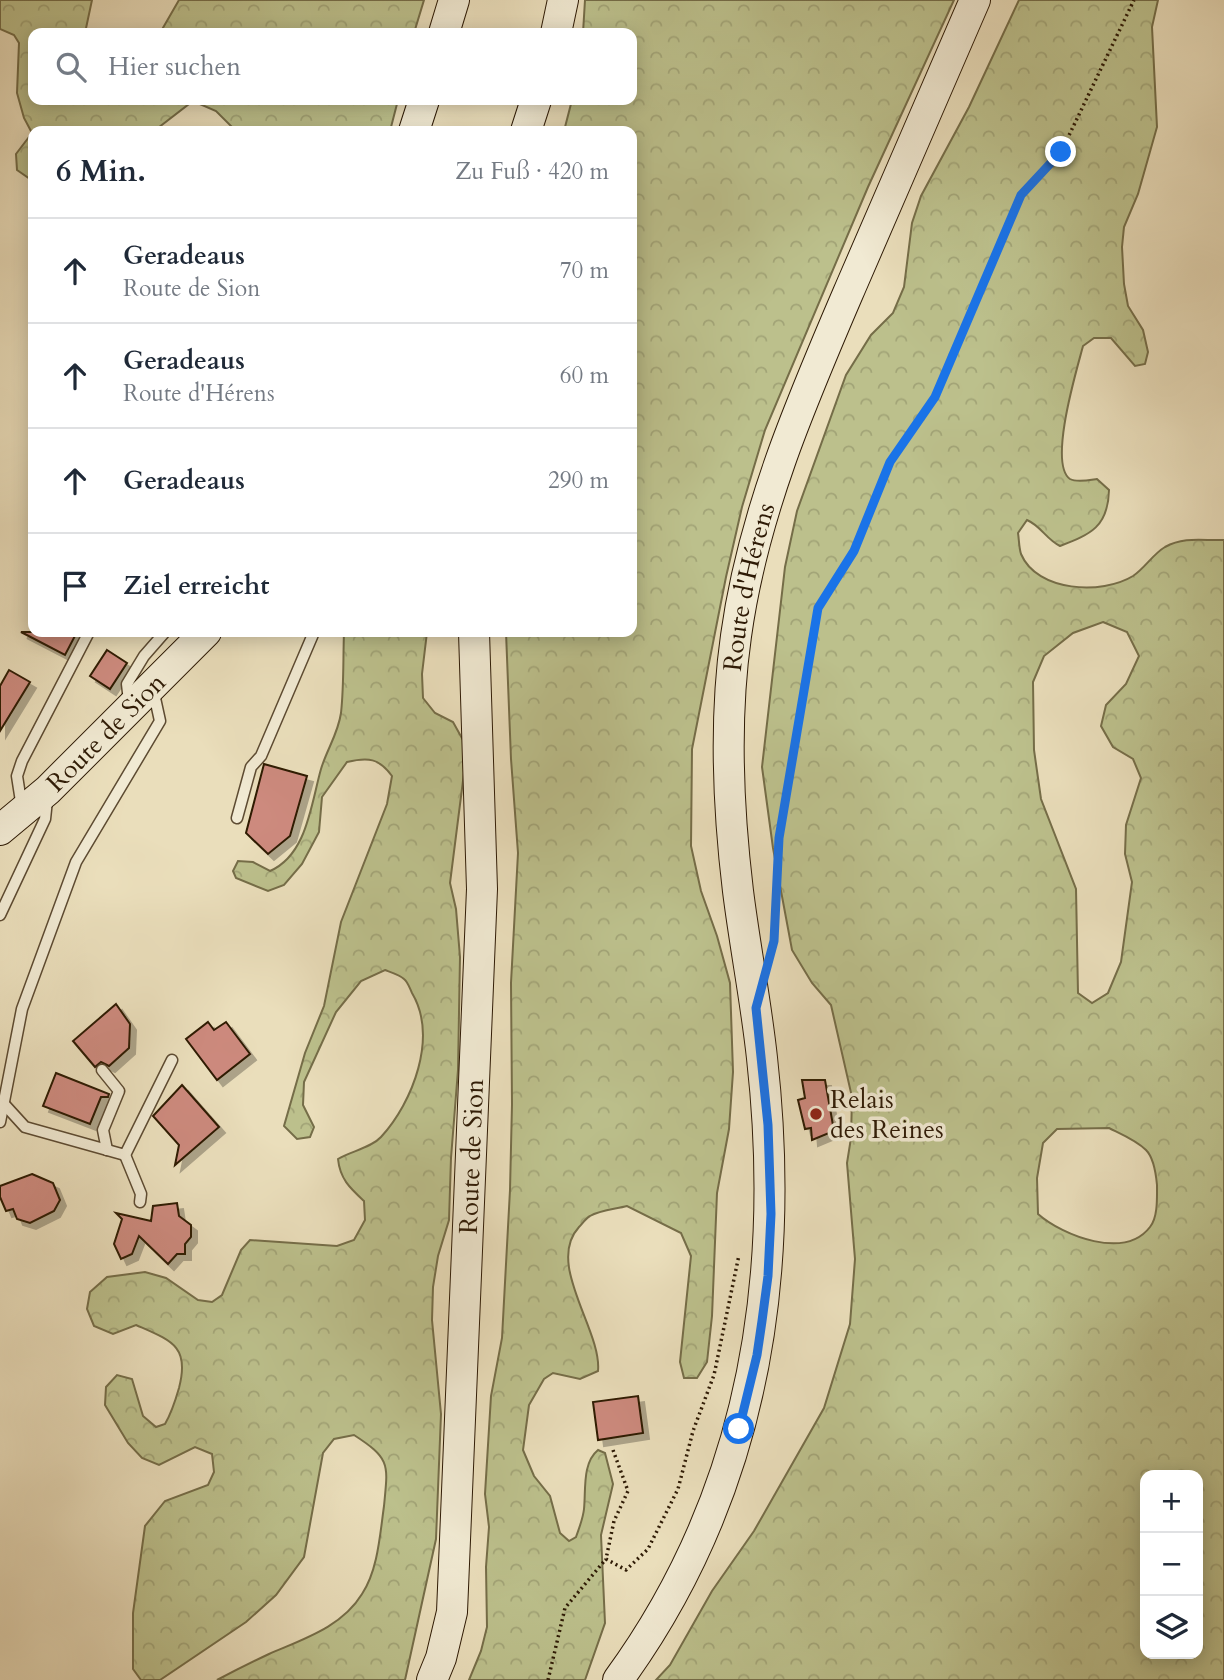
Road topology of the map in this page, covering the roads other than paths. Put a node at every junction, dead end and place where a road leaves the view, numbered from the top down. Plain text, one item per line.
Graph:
1 (454, 0) edge
2 (563, 0) edge
3 (975, 0) edge
4 (446, 28) edge
5 (557, 28) edge
6 (422, 105) edge
7 (534, 105) edge
8 (416, 126) edge
9 (528, 126) edge
10 (86, 637) edge
11 (161, 637) edge
12 (201, 637) edge
13 (312, 637) edge
14 (474, 637) edge
15 (153, 686) junction
16 (130, 708) junction
17 (48, 790) junction
18 (23, 811) junction
19 (237, 817) dead end
20 (0, 830) edge
21 (0, 915) edge
22 (172, 1060) dead end
23 (102, 1070) dead end
24 (2, 1100) edge
25 (0, 1122) edge
26 (107, 1150) junction
27 (125, 1155) junction
28 (140, 1202) dead end
29 (432, 1680) edge
30 (618, 1680) edge

1 - 4 main road
2 - 5 main road
3 - 30 main road, Route d'Hérens
6 - 8 main road
7 - 9 main road
10 - 18 lane
11 - 16 lane
12 - 15 main road, Route de Sion
13 - 19 lane
14 - 29 main road, Route de Sion
15 - 16 main road, Route de Sion
15 - 24 lane
16 - 17 main road, Route de Sion
17 - 18 main road, Route de Sion
17 - 21 lane
18 - 20 main road, Route de Sion
22 - 27 lane
23 - 26 lane
24 - 25 lane
24 - 26 lane
26 - 27 lane
27 - 28 lane

